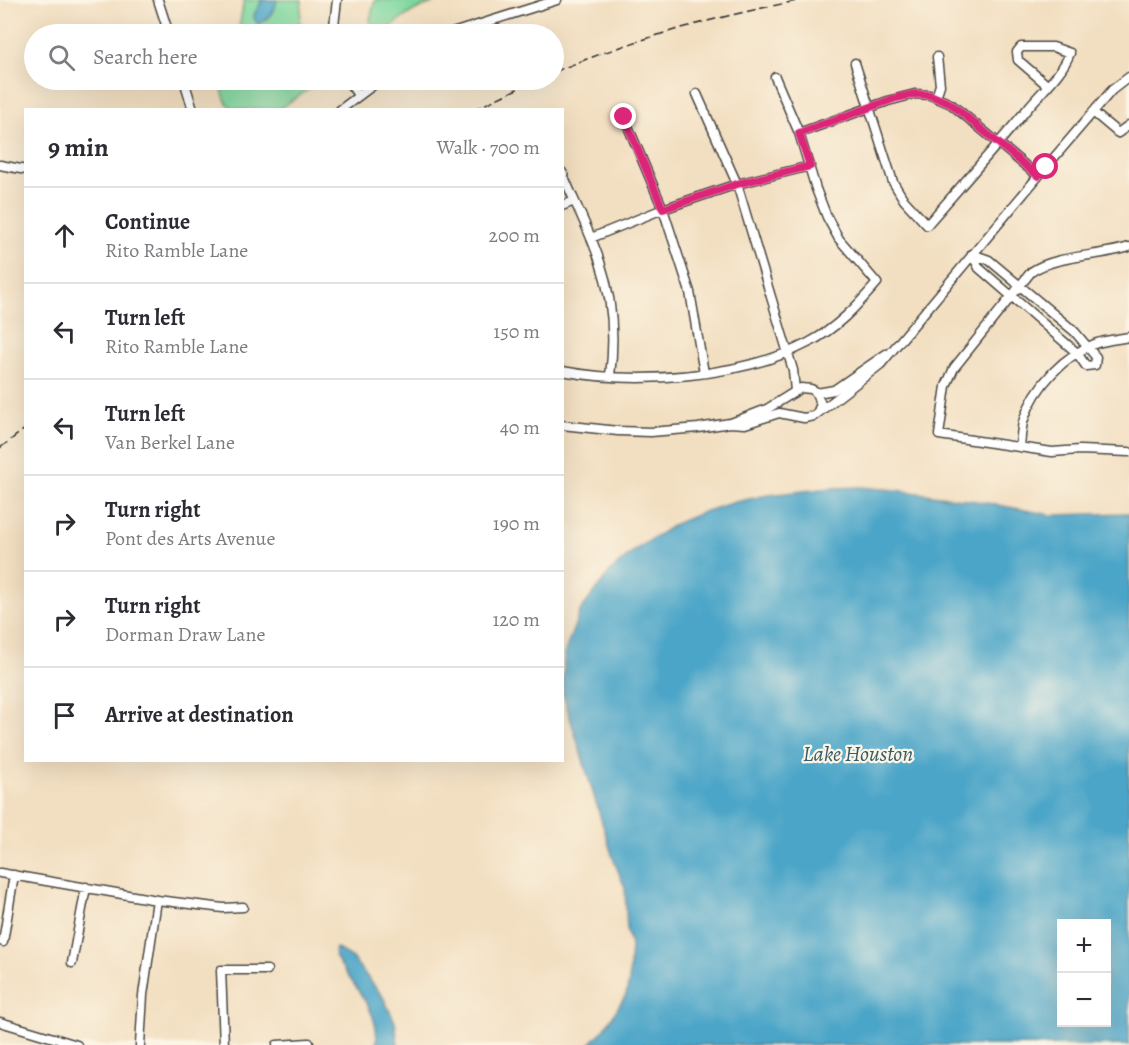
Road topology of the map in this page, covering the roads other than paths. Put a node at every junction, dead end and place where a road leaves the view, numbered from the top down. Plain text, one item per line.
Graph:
1 (158, 0) edge
2 (337, 0) edge
3 (557, 0) edge
4 (166, 24) edge
5 (334, 24) edge
6 (481, 24) edge
7 (937, 57) dead end
8 (855, 63) dead end
9 (775, 77) dead end
10 (1129, 77) edge
11 (1047, 85) junction
12 (187, 90) edge
13 (354, 90) edge
14 (365, 90) edge
15 (697, 94) dead end
16 (358, 95) junction
17 (936, 97) junction
18 (869, 107) junction
19 (192, 108) edge
20 (342, 108) edge
21 (1093, 112) junction
22 (624, 117) dead end
23 (1129, 125) edge
24 (799, 133) junction
25 (999, 143) junction
26 (0, 165) edge
27 (810, 166) junction
28 (24, 170) edge
29 (1038, 176) junction
30 (564, 177) edge
31 (737, 184) junction
32 (574, 201) junction
33 (564, 205) edge
34 (663, 209) junction
35 (591, 238) junction
36 (1129, 248) edge
37 (972, 254) junction
38 (1020, 285) junction
39 (1011, 296) junction
40 (1129, 337) edge
41 (1088, 347) junction
42 (890, 352) junction
43 (787, 353) junction
44 (1077, 353) junction
45 (793, 370) junction
46 (564, 371) edge
47 (704, 373) junction
48 (610, 376) junction
49 (806, 387) junction
50 (794, 392) junction
51 (817, 393) junction
52 (817, 413) junction
53 (796, 416) junction
54 (730, 423) junction
55 (564, 425) edge
56 (1020, 447) junction
57 (1129, 452) edge
58 (0, 873) edge
59 (14, 875) junction
60 (86, 887) junction
61 (157, 900) junction
62 (243, 907) dead end
63 (3, 942) dead end
64 (72, 963) dead end
65 (267, 970) dead end
66 (0, 1022) edge
67 (309, 1043) dead end
68 (77, 1045) edge
69 (140, 1045) edge
70 (224, 1045) edge
71 (277, 1045) edge

1 - 4 street
2 - 5 street
3 - 6 street
7 - 17 street
8 - 18 street
9 - 24 street
10 - 21 street
11 - 11 street
11 - 25 street
12 - 19 street
13 - 16 street
14 - 16 street
15 - 31 street
16 - 20 street
17 - 18 street
17 - 25 street
18 - 24 street
18 - 25 street
21 - 23 street
21 - 29 street
22 - 34 street
24 - 27 street
25 - 29 street
26 - 28 street
27 - 31 street
27 - 43 street
29 - 37 street
30 - 32 street
31 - 34 street
31 - 43 street
32 - 33 street
32 - 35 street
34 - 35 street
34 - 47 street
35 - 48 street
36 - 38 street
37 - 38 street
37 - 39 street
37 - 42 street
38 - 39 street
38 - 41 street
39 - 44 street
39 - 56 street
40 - 41 street
41 - 44 street
41 - 44 street
42 - 51 street
42 - 52 street
43 - 45 street
43 - 47 street
44 - 56 street
45 - 49 street
45 - 50 street
46 - 48 street
47 - 48 street
49 - 50 street
49 - 51 street
50 - 53 street
50 - 54 street
51 - 52 street
52 - 53 street
53 - 54 street
54 - 55 street
56 - 57 street
58 - 59 street
59 - 60 street
59 - 63 street
60 - 61 street
60 - 64 street
61 - 62 street
61 - 69 street
65 - 70 street
66 - 68 street
67 - 71 street

